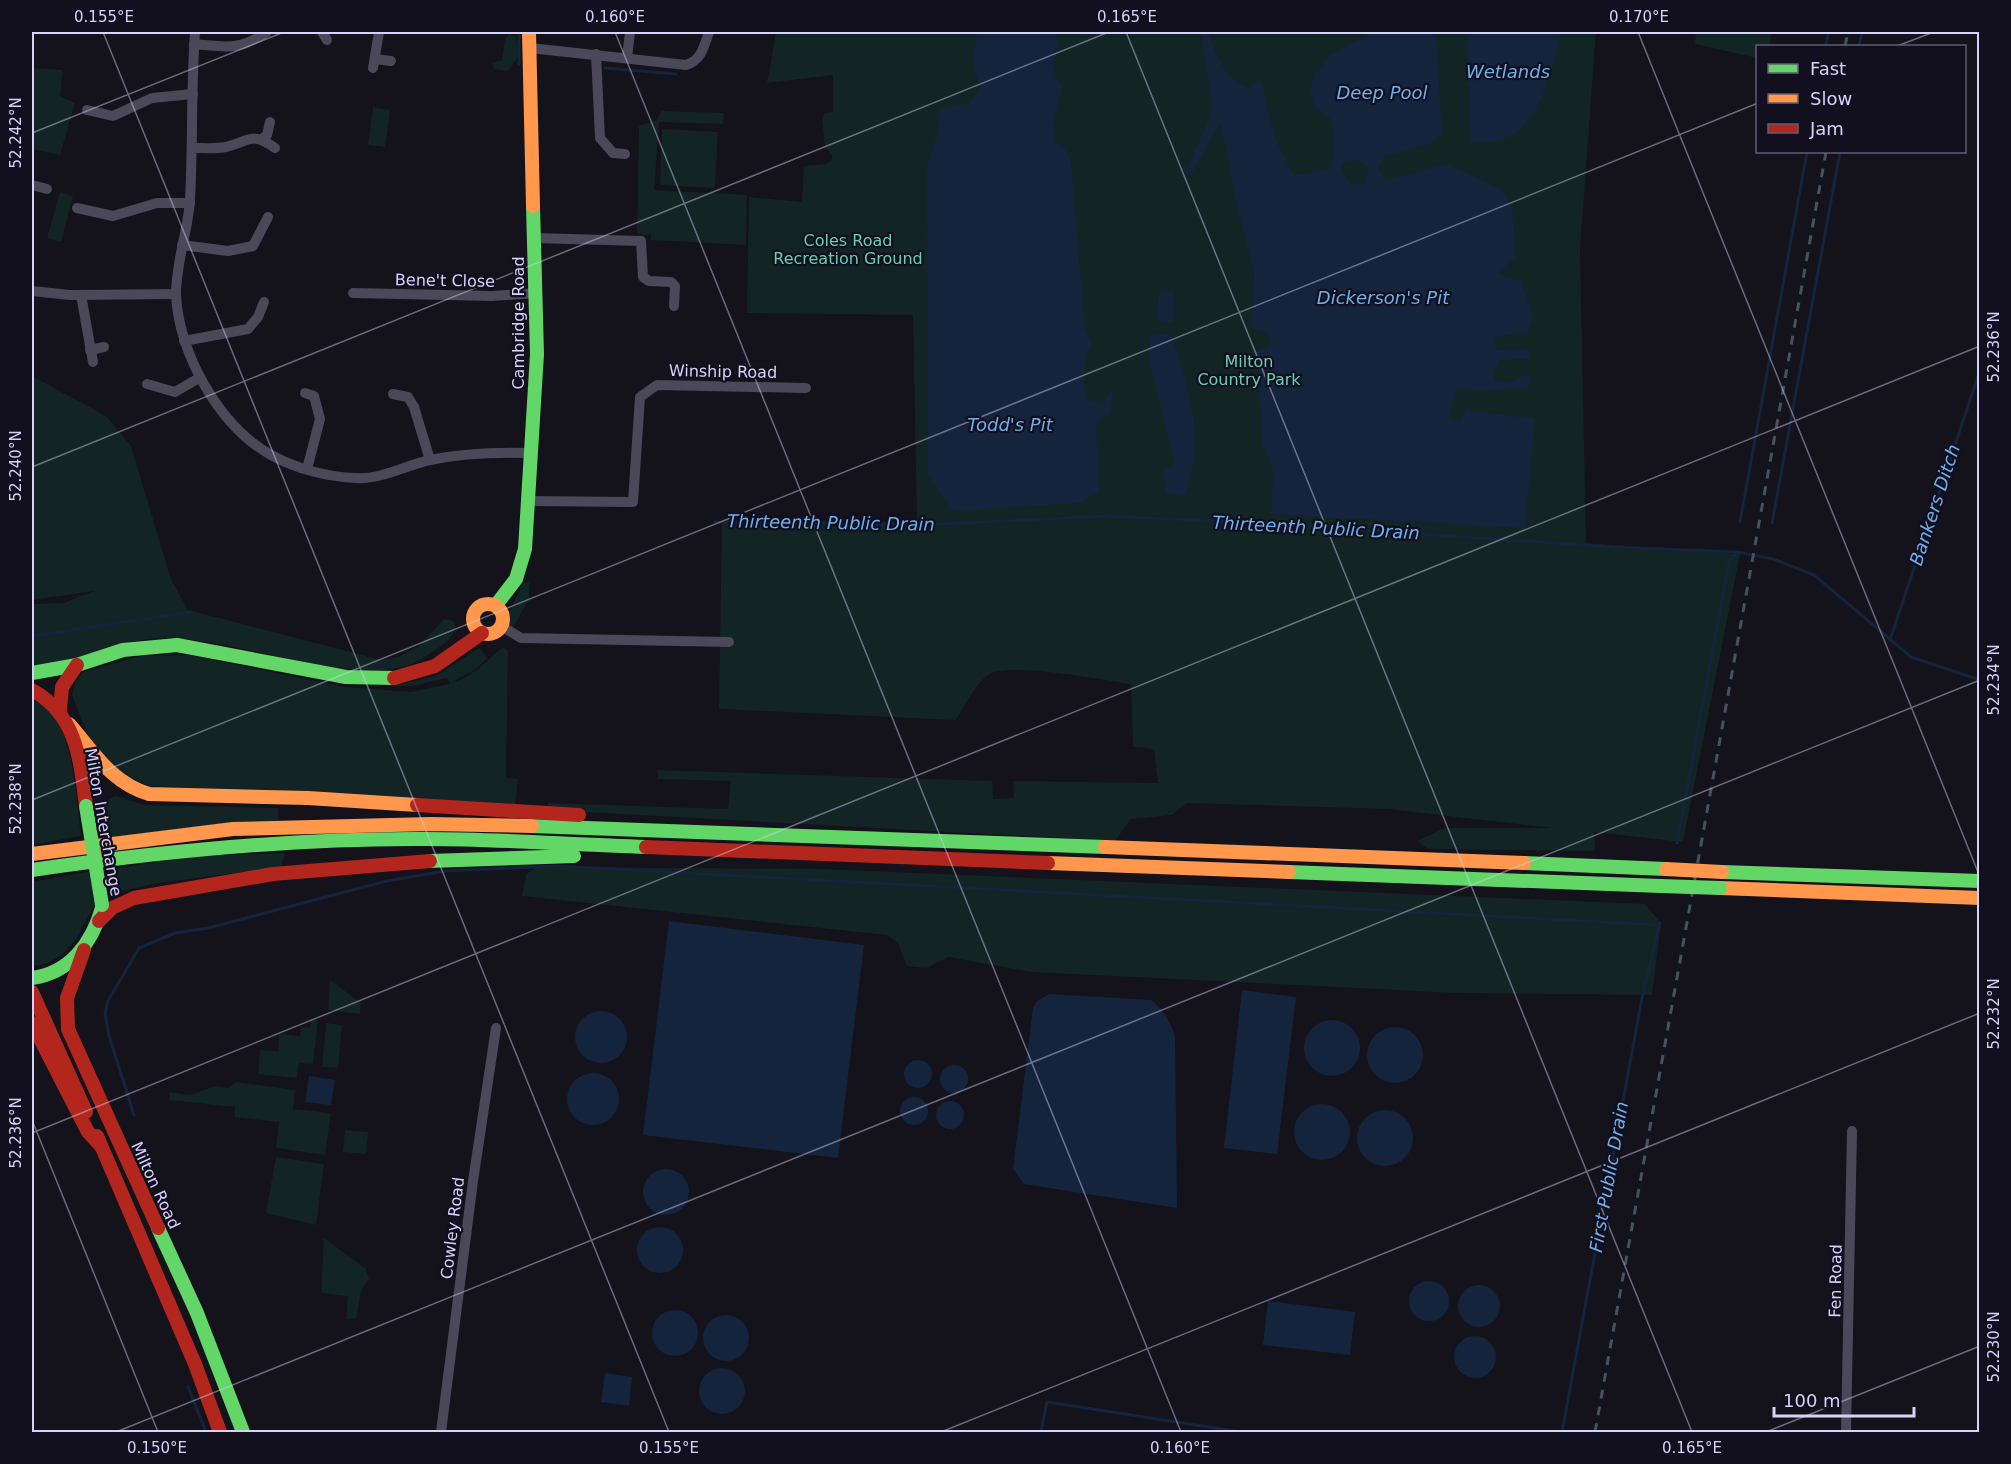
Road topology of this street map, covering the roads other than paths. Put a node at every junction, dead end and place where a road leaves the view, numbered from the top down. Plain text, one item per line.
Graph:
1 (195, 32) edge
2 (267, 32) edge
3 (379, 32) edge
4 (530, 32) edge
5 (630, 32) edge
6 (709, 32) edge
7 (194, 44) junction
8 (530, 48) junction
9 (596, 54) junction
10 (627, 58) junction
11 (391, 61) dead end
12 (193, 94) junction
13 (87, 110) dead end
14 (270, 122) dead end
15 (262, 139) junction
16 (192, 148) junction
17 (275, 148) dead end
18 (625, 154) dead end
19 (32, 185) edge
20 (47, 189) dead end
21 (190, 203) junction
22 (77, 208) dead end
23 (268, 218) dead end
24 (534, 238) junction
25 (182, 245) junction
26 (32, 291) edge
27 (352, 293) dead end
28 (537, 293) junction
29 (176, 294) junction
30 (81, 295) junction
31 (264, 302) dead end
32 (674, 306) dead end
33 (184, 341) junction
34 (104, 347) dead end
35 (90, 350) junction
36 (93, 362) dead end
37 (199, 378) junction
38 (147, 384) dead end
39 (806, 388) dead end
40 (305, 393) dead end
41 (393, 394) dead end
42 (530, 453) junction
43 (430, 460) junction
44 (307, 469) junction
45 (526, 501) junction
46 (496, 605) junction
47 (501, 626) junction
48 (482, 633) junction
49 (729, 642) dead end
50 (77, 665) junction
51 (32, 673) edge
52 (32, 690) edge
53 (60, 710) junction
54 (69, 724) junction
55 (711, 832) junction
56 (656, 848) junction
57 (32, 854) edge
58 (32, 870) edge
59 (1980, 881) edge
60 (1980, 898) edge
61 (99, 921) junction
62 (84, 950) junction
63 (32, 978) edge
64 (32, 992) edge
65 (32, 1023) edge
66 (496, 1028) dead end
67 (1852, 1131) dead end
68 (101, 1146) junction
69 (242, 1431) edge
70 (220, 1432) edge
71 (441, 1432) edge
72 (1846, 1432) edge

1 - 7 street
2 - 7 street
3 - 11 street
4 - 8 main road, Cambridge Road
5 - 10 street
6 - 10 street
7 - 12 street
8 - 9 street
8 - 24 main road, Cambridge Road
9 - 10 street
9 - 18 street
12 - 13 street
12 - 16 street
14 - 15 street
15 - 16 street
15 - 17 street
16 - 21 street
19 - 20 street
21 - 22 street
21 - 25 street
23 - 25 street
24 - 28 main road, Cambridge Road
24 - 32 street
25 - 29 street
26 - 30 street
27 - 28 street, Bene't Close
28 - 42 main road, Cambridge Road
29 - 30 street
29 - 33 street
30 - 35 street
31 - 33 street
33 - 37 street
34 - 35 street
35 - 36 street
37 - 38 street
37 - 44 street
39 - 45 street, Winship Road
40 - 44 street
41 - 43 street
42 - 43 street
42 - 45 main road, Cambridge Road
43 - 44 street
45 - 46 main road, Cambridge Road
46 - 47 main road
46 - 48 main road
47 - 48 main road
47 - 49 street
48 - 50 main road
50 - 51 main road
50 - 53 main road
52 - 53 main road, Milton Interchange
53 - 54 main road, Milton Interchange
54 - 55 main road
54 - 61 main road, Milton Interchange, bridge
55 - 57 main road
55 - 59 main road, bridge
56 - 58 main road
56 - 60 main road, bridge
56 - 61 main road
61 - 62 main road, Milton Interchange
62 - 63 main road, Milton Interchange
62 - 69 main road, Milton Road
64 - 68 main road, Milton Road
65 - 68 main road
66 - 71 street, Cowley Road
67 - 72 street, Fen Road
68 - 70 main road, Milton Road

